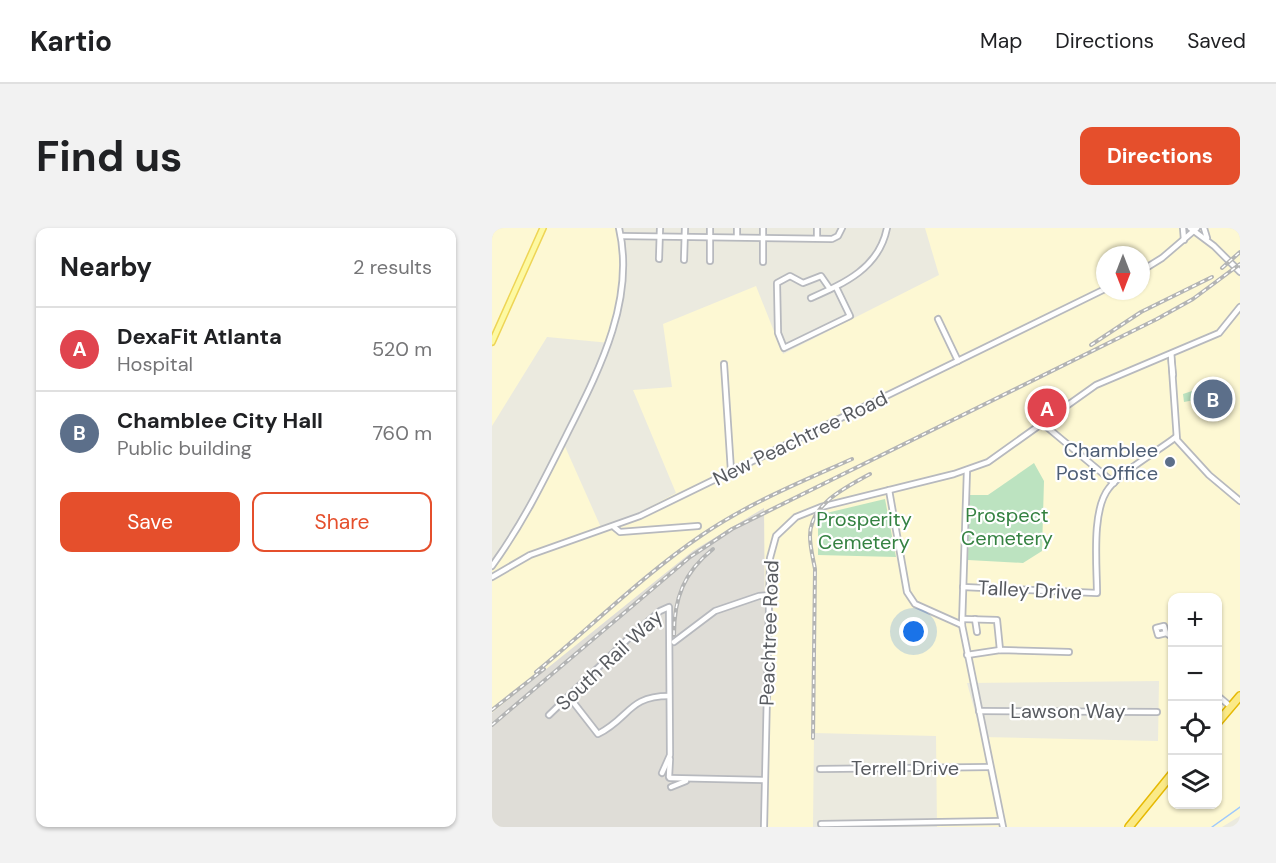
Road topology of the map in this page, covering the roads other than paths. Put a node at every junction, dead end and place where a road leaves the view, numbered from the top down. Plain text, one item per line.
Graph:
1 (543, 228) edge
2 (619, 228) edge
3 (638, 228) edge
4 (660, 228) edge
5 (685, 228) edge
6 (710, 228) edge
7 (737, 228) edge
8 (762, 228) edge
9 (817, 228) edge
10 (842, 228) edge
11 (887, 228) edge
12 (1183, 228) edge
13 (1204, 228) edge
14 (1194, 229) edge
15 (621, 236) junction
16 (637, 236) junction
17 (660, 236) junction
18 (685, 237) junction
19 (710, 237) junction
20 (737, 237) junction
21 (762, 237) junction
22 (817, 238) junction
23 (1184, 240) junction
24 (1208, 240) junction
25 (659, 259) dead end
26 (684, 260) dead end
27 (710, 261) dead end
28 (762, 262) dead end
29 (1150, 265) edge
30 (1240, 272) edge
31 (836, 287) junction
32 (830, 289) junction
33 (1096, 293) edge
34 (811, 298) dead end
35 (1240, 307) edge
36 (938, 320) dead end
37 (492, 342) edge
38 (1171, 354) junction
39 (958, 361) junction
40 (724, 364) dead end
41 (1042, 423) junction
42 (1176, 437) junction
43 (967, 470) junction
44 (731, 471) junction
45 (1114, 483) junction
46 (889, 490) junction
47 (1240, 501) edge
48 (698, 526) dead end
49 (614, 527) junction
50 (492, 566) edge
51 (492, 577) edge
52 (963, 587) junction
53 (769, 595) junction
54 (963, 619) junction
55 (975, 619) junction
56 (962, 626) junction
57 (976, 632) dead end
58 (674, 642) dead end
59 (1000, 650) junction
60 (1069, 652) dead end
61 (967, 655) junction
62 (669, 696) junction
63 (1240, 696) edge
64 (570, 698) junction
65 (1222, 699) edge
66 (1231, 707) junction
67 (979, 711) junction
68 (1157, 712) dead end
69 (549, 715) dead end
70 (1222, 717) edge
71 (670, 755) junction
72 (990, 767) junction
73 (820, 769) dead end
74 (662, 773) dead end
75 (703, 779) junction
76 (764, 780) junction
77 (1168, 780) edge
78 (671, 787) dead end
79 (1001, 820) junction
80 (820, 824) dead end
81 (764, 827) edge
82 (1003, 827) edge
83 (1129, 827) edge

1 - 37 main road
2 - 15 street
3 - 16 street
4 - 17 street
5 - 18 street
6 - 19 street
7 - 20 street
8 - 21 street
9 - 22 street
10 - 22 street
11 - 31 street
12 - 23 street
13 - 24 street
14 - 23 street
14 - 24 street
15 - 16 street
15 - 50 street
16 - 17 street
17 - 18 street
17 - 25 street
18 - 19 street
18 - 26 street
19 - 20 street
19 - 27 street
20 - 21 street
21 - 22 street
21 - 28 street
23 - 29 street
24 - 30 street
31 - 32 street
31 - 32 street
32 - 34 street
33 - 39 street, New Peachtree Road
35 - 38 street, Peachtree Road
36 - 39 street
38 - 41 street, Peachtree Road
38 - 42 street
39 - 44 street, New Peachtree Road
40 - 44 street
41 - 43 street, Peachtree Road
41 - 45 street
42 - 45 street
42 - 47 street
43 - 46 street, Peachtree Road
43 - 52 street
44 - 49 street, New Peachtree Road
45 - 52 street, Talley Drive
46 - 53 street, Peachtree Road
46 - 56 street
48 - 49 street
49 - 51 street, New Peachtree Road
52 - 54 street
53 - 58 street
53 - 76 street, Peachtree Road
54 - 55 street
54 - 56 street
55 - 57 street
55 - 59 street
56 - 61 street
59 - 60 street
59 - 61 street
61 - 67 street
62 - 64 street
62 - 64 street, South Rail Way
62 - 71 street
63 - 66 highway
64 - 69 street, South Rail Way
65 - 66 street
66 - 70 highway
67 - 68 street, Lawson Way
67 - 72 street
71 - 74 street
71 - 75 street
72 - 73 street, Terrell Drive
72 - 79 street
75 - 76 street
75 - 78 street
76 - 81 street, Peachtree Road
77 - 83 highway
79 - 80 street
79 - 82 street

